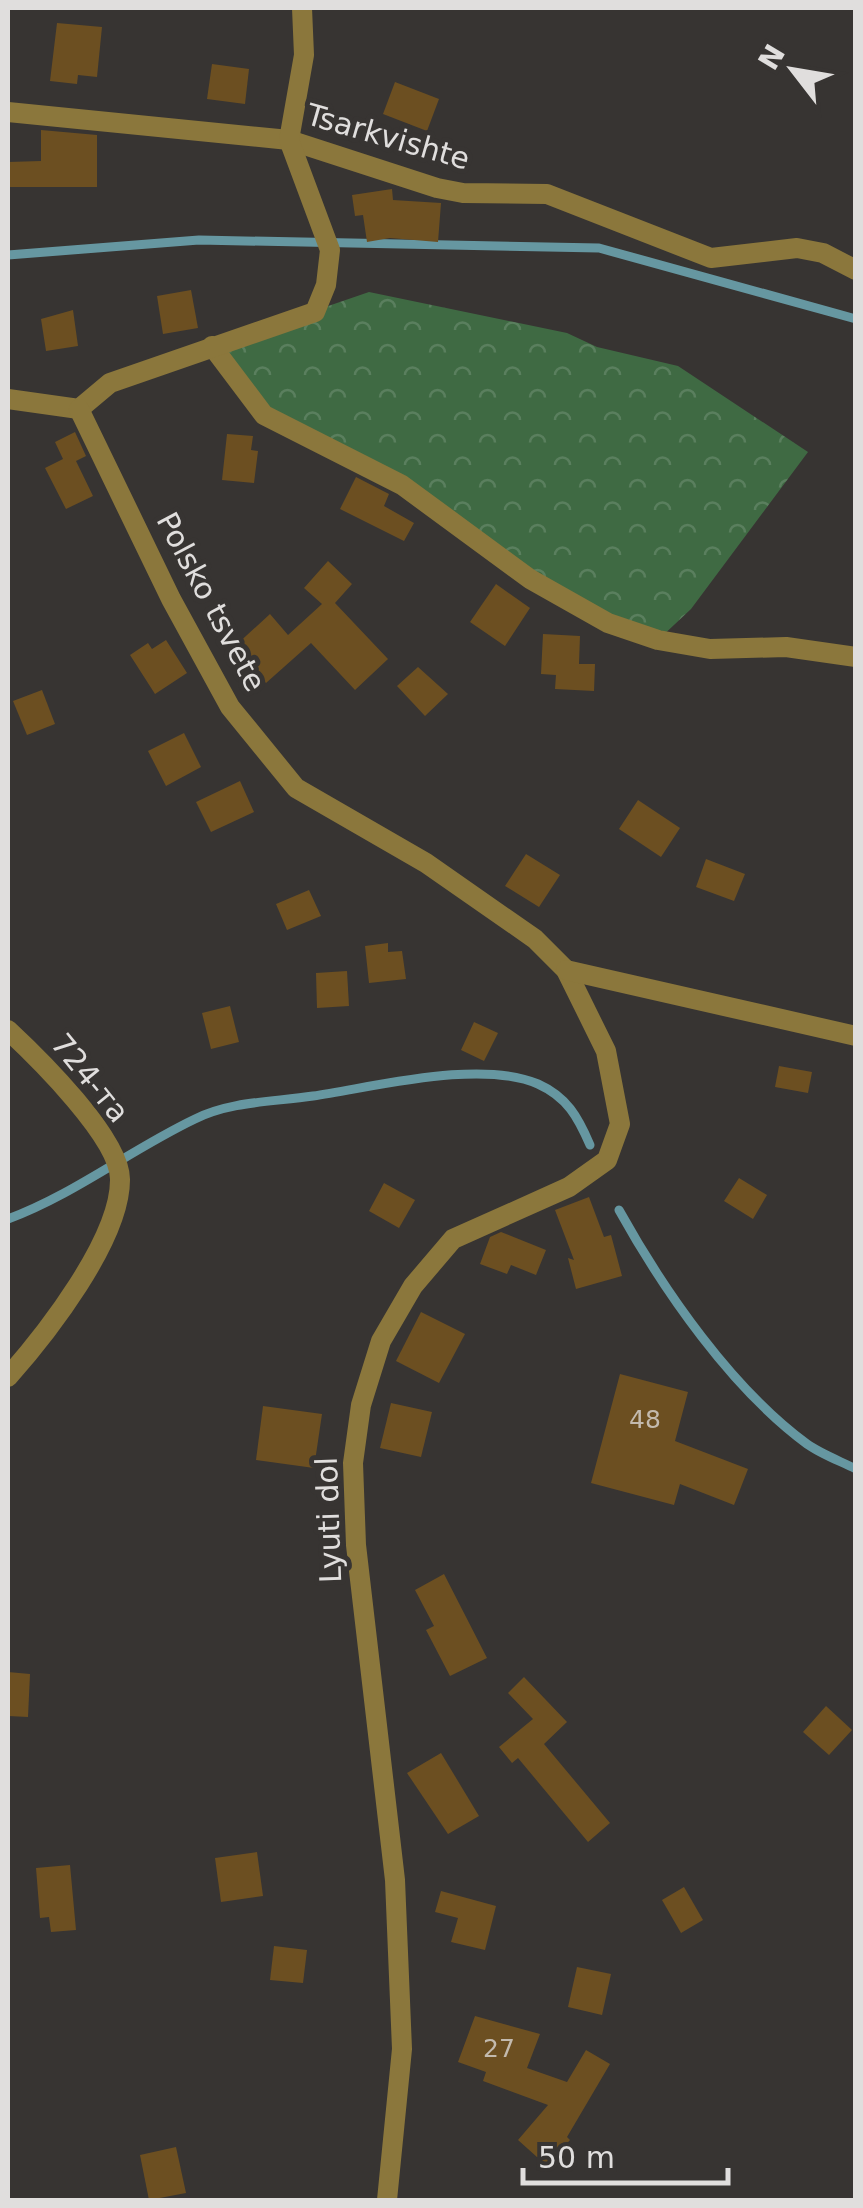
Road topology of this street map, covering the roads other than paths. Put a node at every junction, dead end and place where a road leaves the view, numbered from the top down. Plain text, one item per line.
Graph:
1 (302, 8) edge
2 (8, 112) edge
3 (289, 140) junction
4 (856, 270) edge
5 (212, 346) junction
6 (8, 399) edge
7 (79, 408) junction
8 (856, 657) edge
9 (566, 970) junction
10 (8, 1030) edge
11 (856, 1036) edge
12 (8, 1377) edge
13 (387, 2200) edge

1 - 3 street
2 - 3 street, Tsarkvishte
3 - 4 street, Tsarkvishte
3 - 5 street
5 - 7 street
5 - 8 street
6 - 7 street
7 - 9 street, Polsko tsvete
9 - 11 street
9 - 13 street, Lyuti dol
10 - 12 street, 724-та

